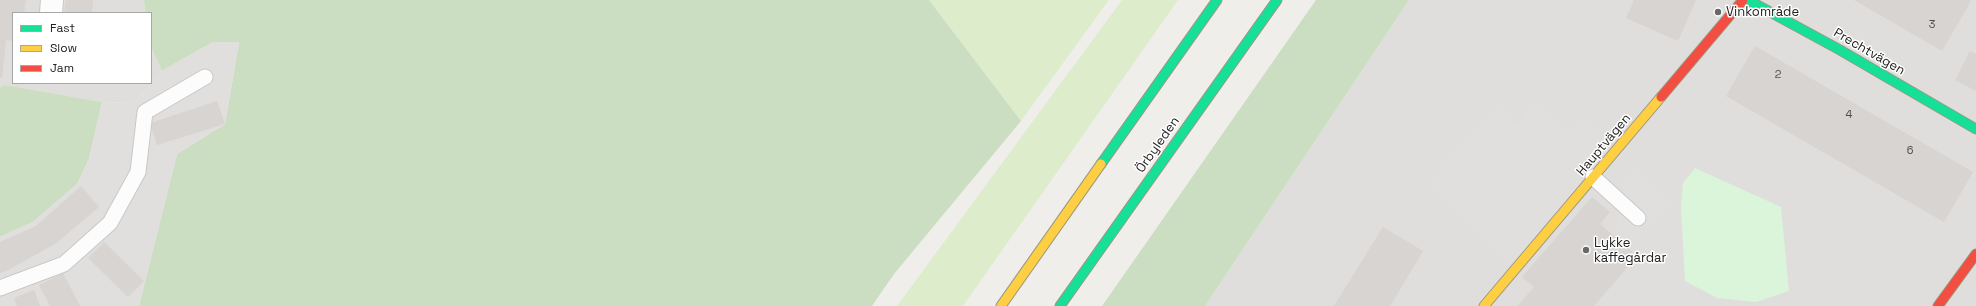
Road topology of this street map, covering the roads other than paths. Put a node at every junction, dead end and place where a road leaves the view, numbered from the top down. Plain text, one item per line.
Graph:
1 (52, 0) edge
2 (1217, 0) edge
3 (1277, 0) edge
4 (1743, 0) edge
5 (1748, 0) edge
6 (51, 12) edge
7 (206, 77) dead end
8 (1976, 129) edge
9 (1593, 177) junction
10 (1638, 218) dead end
11 (1976, 254) edge
12 (0, 288) edge
13 (1001, 306) edge
14 (1060, 306) edge
15 (1484, 306) edge
16 (1938, 306) edge

1 - 6 street
2 - 13 main road
3 - 14 main road, Örbyleden
4 - 9 main road, Hauptvägen
5 - 8 main road, Prechtvägen
7 - 12 lane
9 - 10 lane
9 - 15 main road, Hauptvägen
11 - 16 main road

